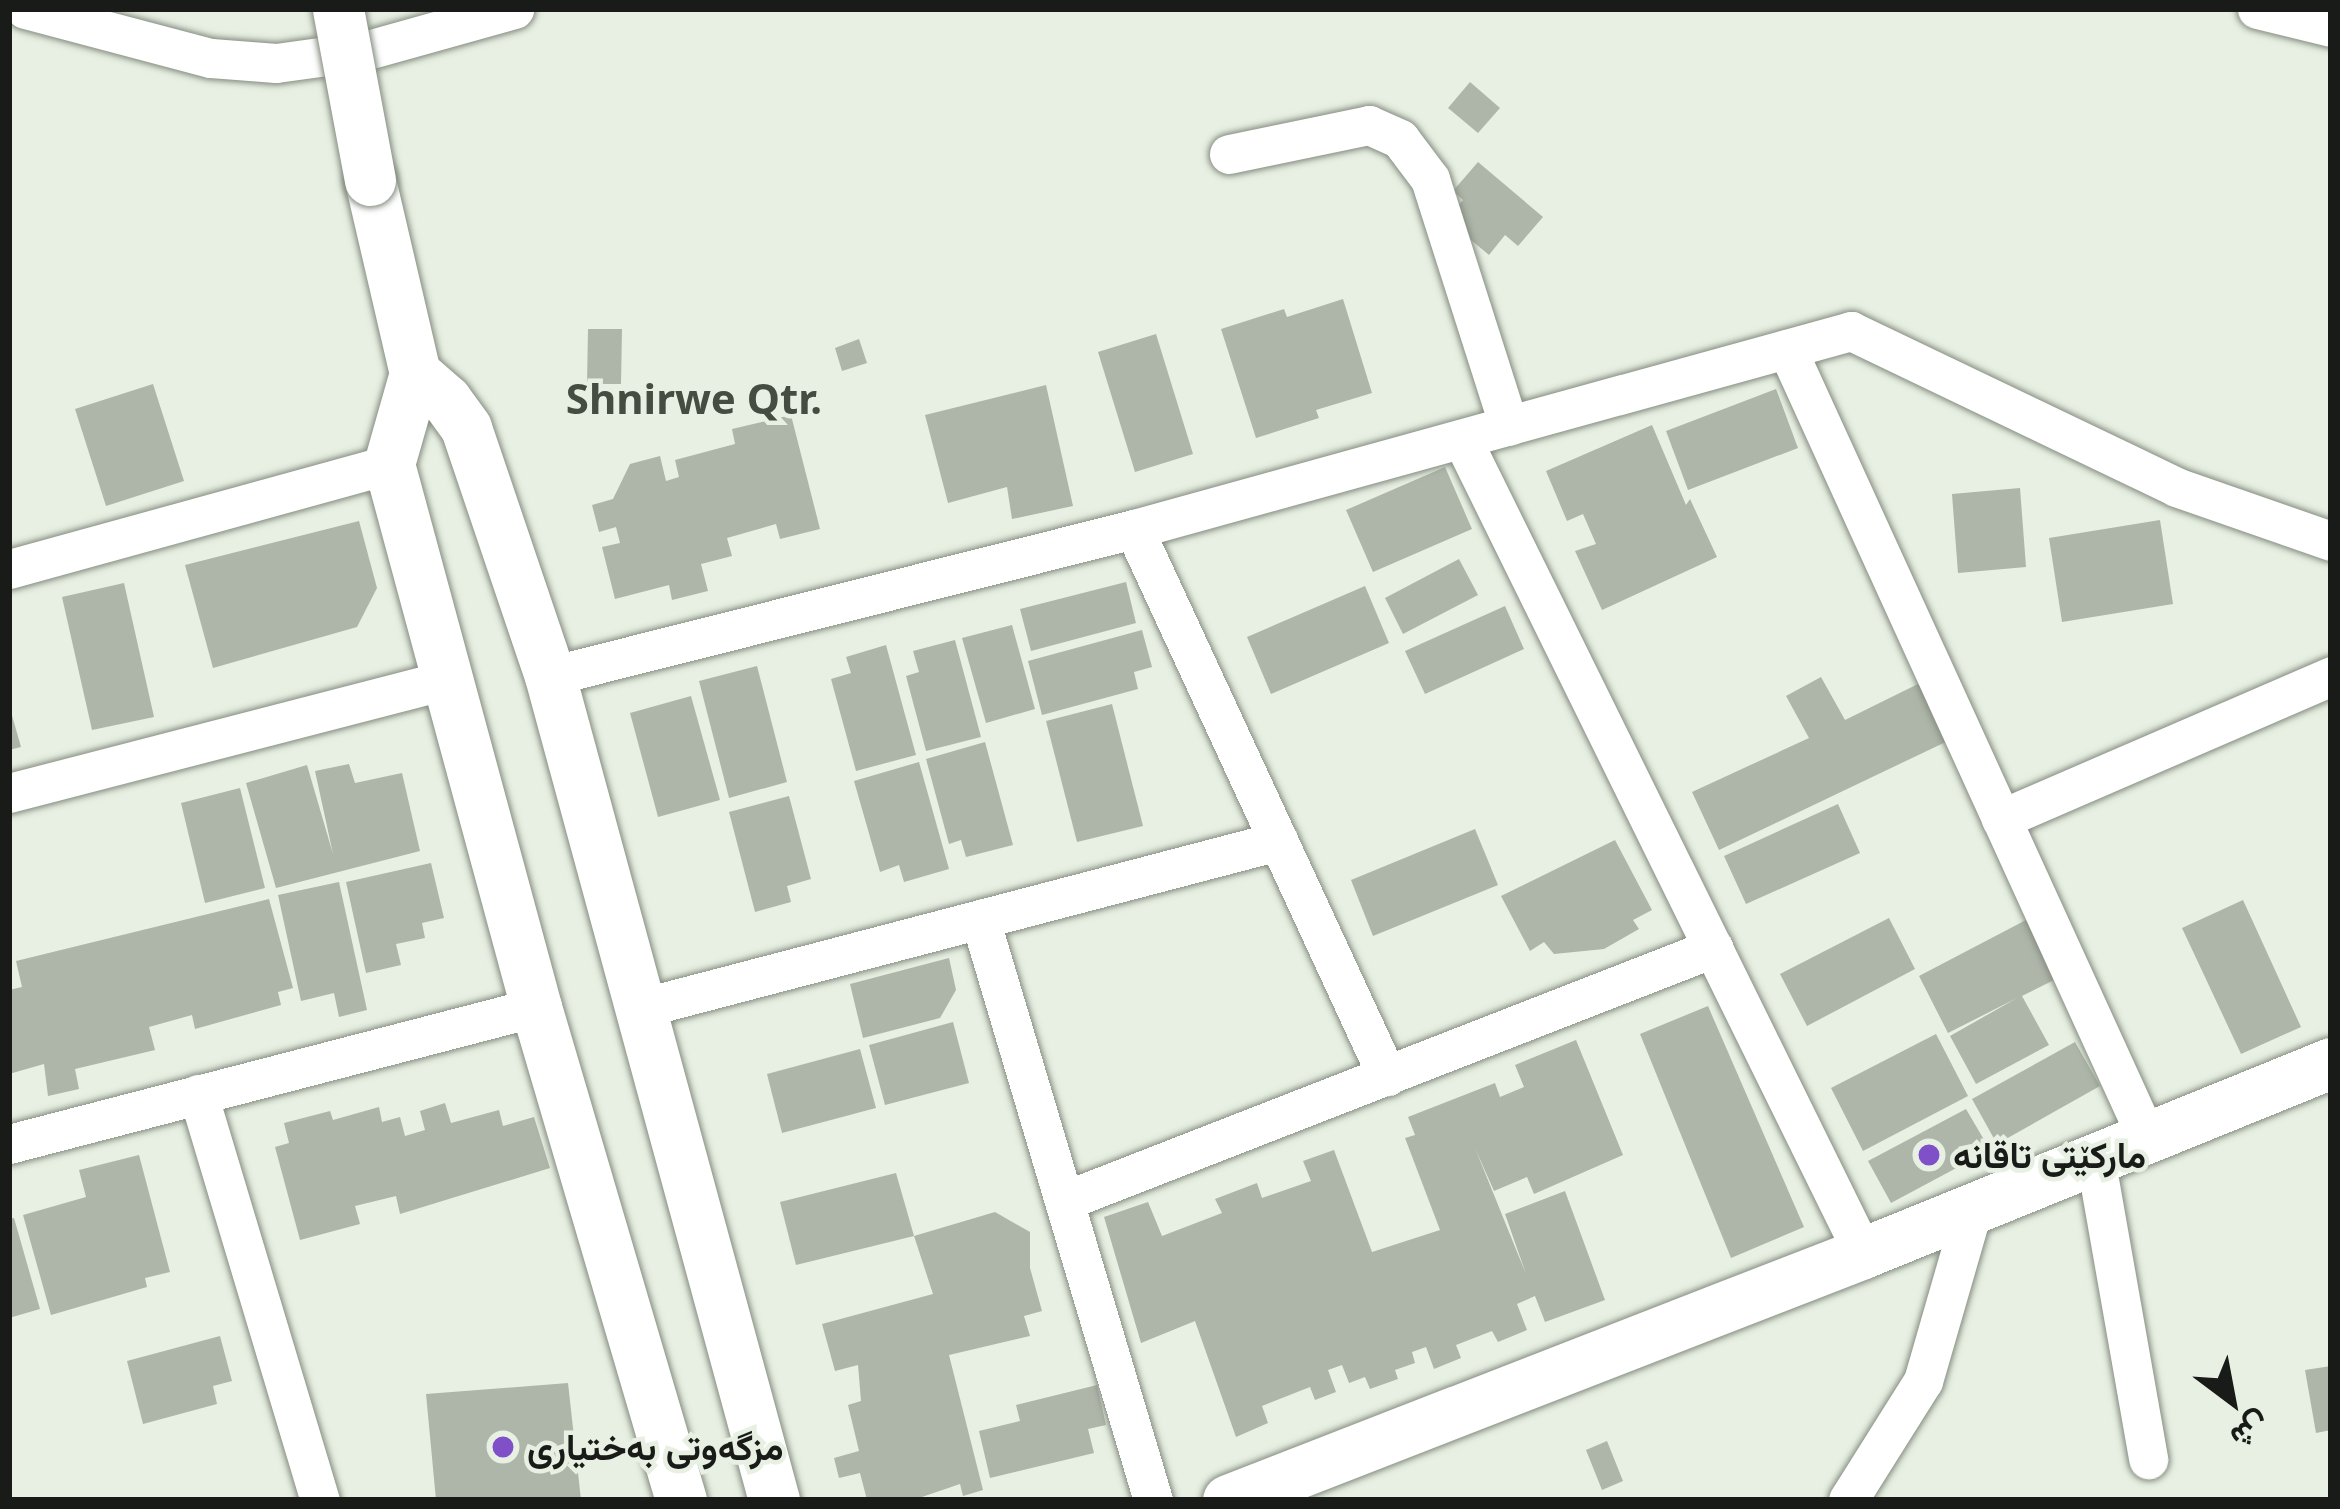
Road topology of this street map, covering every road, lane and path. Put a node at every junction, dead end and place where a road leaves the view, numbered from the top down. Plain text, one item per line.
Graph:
1 (25, 9) edge
2 (338, 9) edge
3 (514, 9) edge
4 (2258, 9) edge
5 (2331, 27) edge
6 (1229, 154) dead end
7 (1786, 349) junction
8 (416, 373) junction
9 (1509, 426) junction
10 (1462, 439) junction
11 (389, 464) junction
12 (1134, 530) junction
13 (2331, 541) edge
14 (9, 569) edge
15 (550, 676) junction
16 (2331, 676) edge
17 (446, 680) junction
18 (9, 793) edge
19 (2001, 819) junction
20 (1278, 841) junction
21 (980, 919) junction
22 (1713, 948) junction
23 (536, 1006) junction
24 (641, 1008) junction
25 (2331, 1063) edge
26 (1387, 1076) junction
27 (198, 1094) junction
28 (2146, 1136) junction
29 (9, 1144) edge
30 (2095, 1157) junction
31 (1064, 1201) junction
32 (1974, 1204) junction
33 (1863, 1253) junction
34 (2148, 1459) dead end
35 (320, 1500) edge
36 (681, 1500) edge
37 (775, 1500) edge
38 (1153, 1500) edge
39 (1228, 1500) edge
40 (1848, 1500) edge

1 - 3 street
2 - 8 street, bridge
4 - 5 street
6 - 9 street
7 - 9 street
7 - 13 street
7 - 19 street
8 - 11 street
8 - 15 street
9 - 10 street
10 - 12 street
10 - 22 street
11 - 14 street
11 - 17 street
12 - 15 street
12 - 20 street
15 - 24 street
16 - 19 street
17 - 18 street
17 - 23 street
19 - 28 street
20 - 21 street
20 - 26 street
21 - 24 street
21 - 31 street
22 - 26 street
22 - 33 street
23 - 27 street
23 - 36 street
24 - 37 street
25 - 28 street
26 - 31 street
27 - 29 street
27 - 35 street
28 - 30 street
30 - 32 street
30 - 34 street
31 - 38 street
32 - 33 street
32 - 40 street
33 - 39 street

